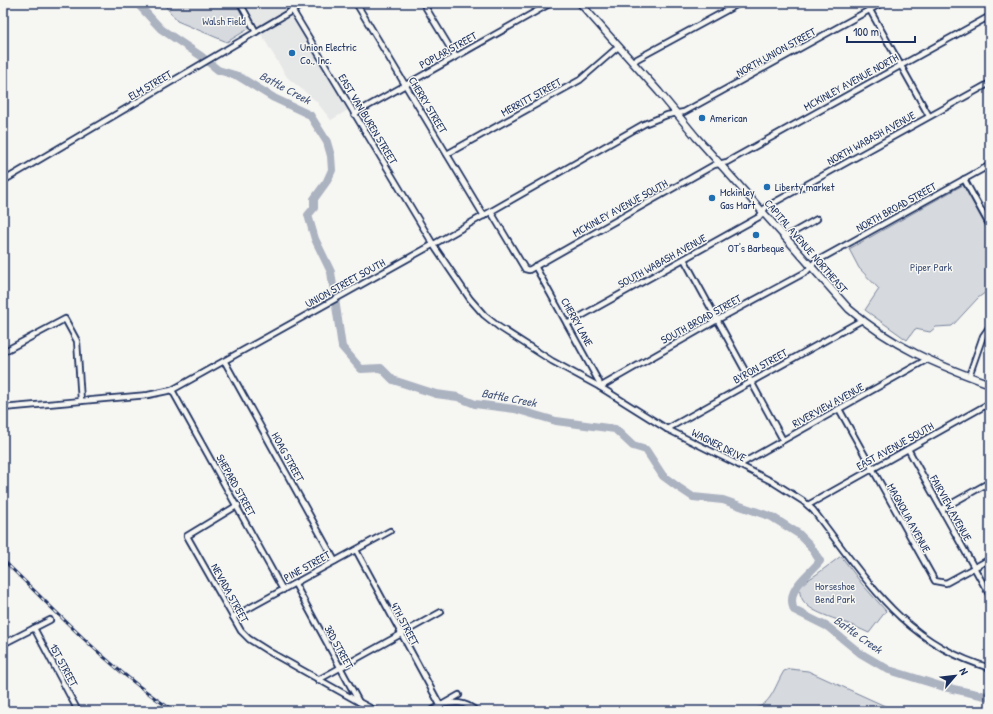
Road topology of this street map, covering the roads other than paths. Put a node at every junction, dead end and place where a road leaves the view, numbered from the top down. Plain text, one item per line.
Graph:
1 (240, 3) edge
2 (288, 3) edge
3 (305, 3) edge
4 (356, 3) edge
5 (423, 3) edge
6 (551, 3) edge
7 (580, 3) edge
8 (740, 3) edge
9 (866, 3) edge
10 (882, 3) edge
11 (292, 10) junction
12 (870, 10) junction
13 (990, 16) edge
14 (256, 32) junction
15 (618, 47) junction
16 (455, 56) junction
17 (633, 63) junction
18 (901, 65) junction
19 (990, 83) edge
20 (405, 85) junction
21 (354, 114) junction
22 (676, 114) junction
23 (929, 116) junction
24 (447, 154) junction
25 (721, 164) junction
26 (990, 165) edge
27 (964, 180) junction
28 (3, 181) edge
29 (491, 212) junction
30 (763, 212) junction
31 (484, 216) junction
32 (817, 219) dead end
33 (990, 226) edge
34 (785, 237) junction
35 (434, 244) junction
36 (684, 259) junction
37 (535, 266) junction
38 (811, 267) junction
39 (717, 320) junction
40 (862, 320) junction
41 (567, 324) junction
42 (990, 326) edge
43 (3, 352) edge
44 (926, 360) junction
45 (225, 362) junction
46 (969, 376) junction
47 (751, 381) junction
48 (990, 384) edge
49 (600, 387) junction
50 (172, 390) junction
51 (81, 401) junction
52 (990, 403) edge
53 (3, 408) edge
54 (839, 409) junction
55 (667, 429) junction
56 (783, 440) junction
57 (908, 449) junction
58 (739, 465) junction
59 (872, 469) junction
60 (990, 482) edge
61 (808, 505) junction
62 (238, 506) junction
63 (942, 509) junction
64 (390, 531) dead end
65 (356, 550) junction
66 (990, 559) edge
67 (335, 562) junction
68 (974, 568) junction
69 (295, 584) junction
70 (283, 590) junction
71 (990, 596) edge
72 (441, 612) dead end
73 (233, 617) junction
74 (50, 620) dead end
75 (34, 628) junction
76 (401, 634) junction
77 (3, 644) edge
78 (340, 668) junction
79 (990, 668) edge
80 (318, 680) junction
81 (460, 695) dead end
82 (360, 702) junction
83 (440, 705) junction
84 (78, 711) edge
85 (376, 711) edge
86 (431, 711) edge
87 (476, 711) edge

1 - 14 street
2 - 11 street, EAST VAN BUREN STREET
3 - 11 street, ELM STREET
4 - 20 street, CHERRY STREET
5 - 16 street
6 - 16 street, POPLAR STREET
7 - 15 main road, CAPITAL AVENUE NORTHEAST
8 - 17 street
9 - 12 street
10 - 12 street, NORTH UNION STREET
11 - 14 street, ELM STREET
11 - 21 street, EAST VAN BUREN STREET
12 - 18 street
12 - 22 street, NORTH UNION STREET
13 - 18 street, MCKINLEY AVENUE NORTH
14 - 28 street, ELM STREET
15 - 17 main road, CAPITAL AVENUE NORTHEAST
15 - 24 street, MERRITT STREET
16 - 20 street, POPLAR STREET
17 - 22 main road, CAPITAL AVENUE NORTHEAST
18 - 23 street
18 - 25 street, MCKINLEY AVENUE NORTH
19 - 23 street, NORTH WABASH AVENUE
20 - 21 street, POPLAR STREET
20 - 24 street, CHERRY STREET
21 - 35 street, EAST VAN BUREN STREET
22 - 25 main road, CAPITAL AVENUE NORTHEAST
22 - 29 street, UNION STREET SOUTH
23 - 30 street, NORTH WABASH AVENUE
24 - 31 street, CHERRY STREET
25 - 30 main road, CAPITAL AVENUE NORTHEAST
25 - 37 street, MCKINLEY AVENUE SOUTH
26 - 27 street, NORTH BROAD STREET
27 - 33 street
27 - 38 street, NORTH BROAD STREET
29 - 31 street, UNION STREET SOUTH
29 - 37 street, MCKINLEY AVENUE SOUTH
30 - 34 main road, CAPITAL AVENUE NORTHEAST
30 - 36 street, SOUTH WABASH AVENUE
31 - 35 street, UNION STREET SOUTH
32 - 34 street
34 - 38 main road, CAPITAL AVENUE NORTHEAST
35 - 45 street, UNION STREET SOUTH
35 - 49 street, WAGNER DRIVE
36 - 39 street
36 - 41 street, SOUTH WABASH AVENUE
37 - 41 street, CHERRY LANE
38 - 39 street, SOUTH BROAD STREET
38 - 40 main road, CAPITAL AVENUE NORTHEAST
39 - 47 street
39 - 49 street, SOUTH BROAD STREET
40 - 44 main road, CAPITAL AVENUE NORTHEAST
40 - 47 street, BYRON STREET
41 - 49 street, CHERRY LANE
42 - 46 street
43 - 51 street
44 - 46 main road, CAPITAL AVENUE NORTHEAST
44 - 54 street, RIVERVIEW AVENUE
45 - 50 street, UNION STREET SOUTH
45 - 67 street, HOAG STREET
46 - 48 main road, CAPITAL AVENUE NORTHEAST
47 - 55 street, BYRON STREET
47 - 56 street
49 - 55 street, WAGNER DRIVE
50 - 51 street, UNION STREET SOUTH
50 - 62 street, SHEPARD STREET
51 - 53 street, UNION STREET SOUTH
52 - 57 street, EAST AVENUE SOUTH
54 - 56 street, RIVERVIEW AVENUE
54 - 59 street, MAGNOLIA AVENUE
55 - 58 street, WAGNER DRIVE
56 - 58 street, RIVERVIEW AVENUE
57 - 59 street, EAST AVENUE SOUTH
57 - 63 street, FAIRVIEW AVENUE
58 - 61 street, WAGNER DRIVE
59 - 61 street, EAST AVENUE SOUTH
59 - 68 street, MAGNOLIA AVENUE
60 - 63 street
61 - 79 street, WAGNER DRIVE
62 - 70 street, SHEPARD STREET
62 - 73 street, NEVADA STREET
63 - 68 street, FAIRVIEW AVENUE
64 - 65 street, PINE STREET
65 - 67 street, PINE STREET
65 - 76 street, 4TH STREET
66 - 68 street, MAGNOLIA AVENUE
67 - 69 street, PINE STREET
68 - 71 street, FAIRVIEW AVENUE
69 - 70 street, PINE STREET
69 - 78 street, 3RD STREET
70 - 73 street, PINE STREET
72 - 76 street
73 - 80 street, NEVADA STREET
74 - 75 street
75 - 77 street
75 - 84 street, 1ST STREET
76 - 78 street
76 - 83 street, 4TH STREET
78 - 80 street
78 - 82 street, 3RD STREET
80 - 82 street, NEVADA STREET
81 - 83 street
82 - 85 street
83 - 86 street
83 - 87 street

